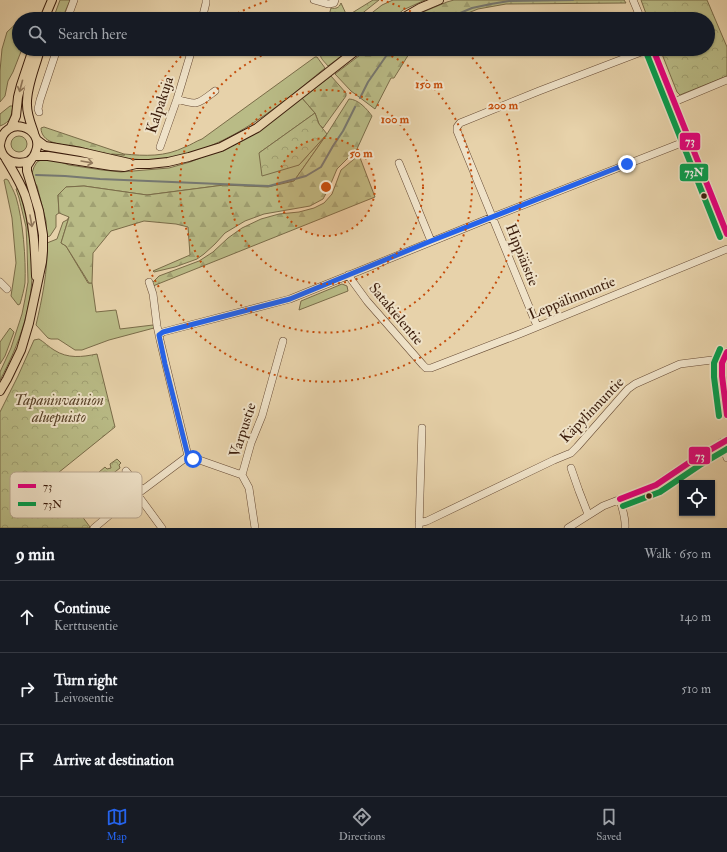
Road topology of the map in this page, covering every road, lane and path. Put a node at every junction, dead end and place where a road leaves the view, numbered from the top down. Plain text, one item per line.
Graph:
1 (52, 0) edge
2 (74, 0) edge
3 (206, 0) edge
4 (314, 0) edge
5 (335, 0) edge
6 (439, 0) edge
7 (633, 0) edge
8 (47, 12) edge
9 (49, 12) edge
10 (70, 12) edge
11 (204, 12) edge
12 (413, 12) edge
13 (638, 12) edge
14 (31, 56) edge
15 (38, 56) edge
16 (55, 56) edge
17 (190, 56) edge
18 (349, 56) edge
19 (631, 56) edge
20 (656, 56) edge
21 (727, 80) edge
22 (215, 91) dead end
23 (177, 99) junction
24 (674, 102) junction
25 (38, 112) dead end
26 (6, 129) edge
27 (35, 137) junction
28 (689, 140) junction
29 (0, 146) edge
30 (160, 147) dead end
31 (32, 158) junction
32 (6, 159) junction
33 (399, 163) dead end
34 (136, 164) junction
35 (492, 217) junction
36 (727, 234) edge
37 (431, 241) junction
38 (727, 249) edge
39 (348, 275) junction
40 (0, 282) edge
41 (149, 282) dead end
42 (37, 287) junction
43 (7, 289) dead end
44 (537, 326) junction
45 (159, 335) junction
46 (283, 341) dead end
47 (727, 352) edge
48 (722, 363) junction
49 (426, 368) joint
50 (0, 391) edge
51 (727, 415) edge
52 (422, 428) dead end
53 (724, 441) edge
54 (188, 456) junction
55 (727, 458) edge
56 (571, 468) dead end
57 (242, 475) junction
58 (142, 490) edge
59 (142, 497) edge
60 (620, 499) junction
61 (588, 514) junction
62 (105, 518) edge
63 (419, 526) edge
64 (94, 528) edge
65 (162, 528) edge
66 (254, 528) edge
67 (568, 528) edge
68 (625, 528) edge

1 - 8 main road
1 - 9 main road
2 - 10 street
3 - 11 street
4 - 5 street
6 - 12 main road
7 - 13 street
14 -> 26 main road
15 - 27 main road
16 - 25 street
17 - 23 street, Kalpakuja
18 - 34 main road
19 - 35 street, Hippiäistie
20 - 24 street
21 - 24 street
22 - 23 street
23 - 30 street, Kalpakuja
24 - 28 street
26 - 27 main road
26 - 29 main road
27 - 31 main road
27 - 34 main road
28 - 35 street
28 - 36 street
29 - 32 main road
31 - 32 main road
31 -> 34 main road
31 - 42 main road
32 -> 42 main road
33 - 37 street
35 - 37 street
35 - 44 street, Hippiäistie
37 - 39 street
38 - 44 street, Leppälinnuntie
39 - 45 street
39 - 49 street, Satakielentie
40 - 43 street
41 - 45 street
42 - 50 main road
44 - 49 street, Leppälinnuntie
45 - 54 street
46 - 57 street, Varpustie
47 - 48 street
48 - 51 street
48 - 63 street, Käpylinnuntie
52 - 63 street
53 - 55 street
53 - 60 street
54 - 57 street
54 - 58 street
56 - 61 street
57 - 66 street, Varpustie
59 - 65 street
60 - 61 street
60 - 68 street
61 - 67 street
62 - 64 street

